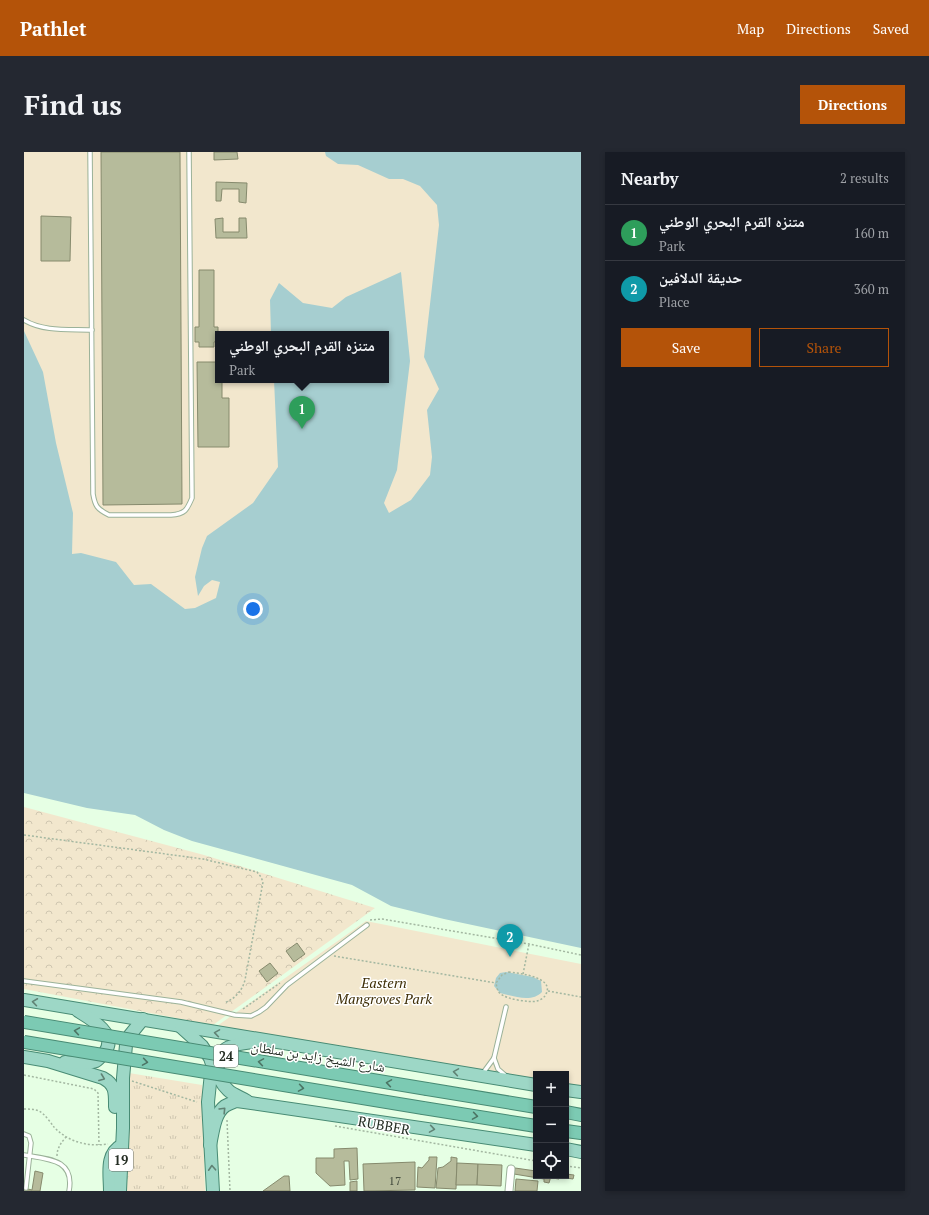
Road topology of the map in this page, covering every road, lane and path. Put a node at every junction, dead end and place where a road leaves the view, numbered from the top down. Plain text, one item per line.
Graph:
1 (90, 152) edge
2 (189, 152) edge
3 (24, 320) edge
4 (92, 330) junction
5 (24, 835) edge
6 (370, 920) dead end
7 (367, 925) dead end
8 (529, 944) junction
9 (328, 955) junction
10 (581, 955) edge
11 (523, 974) junction
12 (24, 981) edge
13 (496, 983) junction
14 (548, 991) junction
15 (581, 997) edge
16 (24, 1000) edge
17 (224, 1003) dead end
18 (506, 1007) dead end
19 (74, 1008) junction
20 (143, 1019) junction
21 (24, 1022) edge
22 (180, 1026) junction
23 (263, 1040) junction
24 (24, 1042) edge
25 (24, 1057) edge
26 (494, 1058) junction
27 (48, 1062) junction
28 (24, 1075) edge
29 (480, 1076) junction
30 (123, 1078) junction
31 (516, 1083) junction
32 (533, 1085) edge
33 (569, 1090) edge
34 (581, 1092) edge
35 (198, 1102) dead end
36 (248, 1102) junction
37 (533, 1106) edge
38 (24, 1109) edge
39 (569, 1113) edge
40 (581, 1115) edge
41 (227, 1116) dead end
42 (334, 1126) dead end
43 (533, 1126) edge
44 (123, 1128) junction
45 (569, 1131) edge
46 (581, 1133) edge
47 (24, 1134) edge
48 (66, 1137) junction
49 (122, 1144) junction
50 (99, 1145) junction
51 (210, 1145) junction
52 (533, 1145) edge
53 (569, 1150) edge
54 (581, 1152) edge
55 (24, 1155) edge
56 (30, 1156) junction
57 (533, 1160) edge
58 (57, 1162) junction
59 (569, 1166) edge
60 (581, 1168) edge
61 (511, 1169) dead end
62 (26, 1188) dead end
63 (69, 1191) edge
64 (110, 1191) edge
65 (120, 1191) edge
66 (213, 1191) edge
67 (230, 1191) edge
68 (509, 1191) edge

1 - 4 lane
2 - 4 lane
3 - 4 lane
5 - 17 path
6 - 8 path
7 - 9 lane
8 - 10 path
8 - 11 path
9 - 12 lane
9 - 13 path
11 - 13 path
11 - 14 path
13 - 14 path
14 - 15 path
19 -> 16 main road
18 - 26 lane
19 - 20 main road
19 - 27 main road
20 - 22 main road
20 - 30 main road
37 -> 21 highway, شارع الشيخ زايد بن سلطان / 24, bridge
23 -> 22 main road
22 - 51 main road
29 -> 23 main road
23 - 36 main road
24 -> 43 highway, 24, bridge
25 - 27 main road
26 - 29 lane
26 - 31 lane
27 -> 44 main road
28 - 50 path
29 - 31 main road
30 - 35 path
30 - 44 main road
31 - 32 main road
33 - 34 main road
51 -> 36 main road
36 -> 52 main road
38 - 48 path
39 - 40 highway
41 - 67 path
42 - 57 path, RUBBER
44 - 49 main road, 19
45 - 46 highway
47 - 56 lane
48 - 50 path
48 - 58 path
49 - 50 path
49 - 64 main road
49 - 65 main road, 19
66 -> 51 main road
53 - 54 main road
55 - 56 lane
56 - 58 lane
56 - 62 lane
58 - 63 lane
59 - 60 path
61 - 68 street

